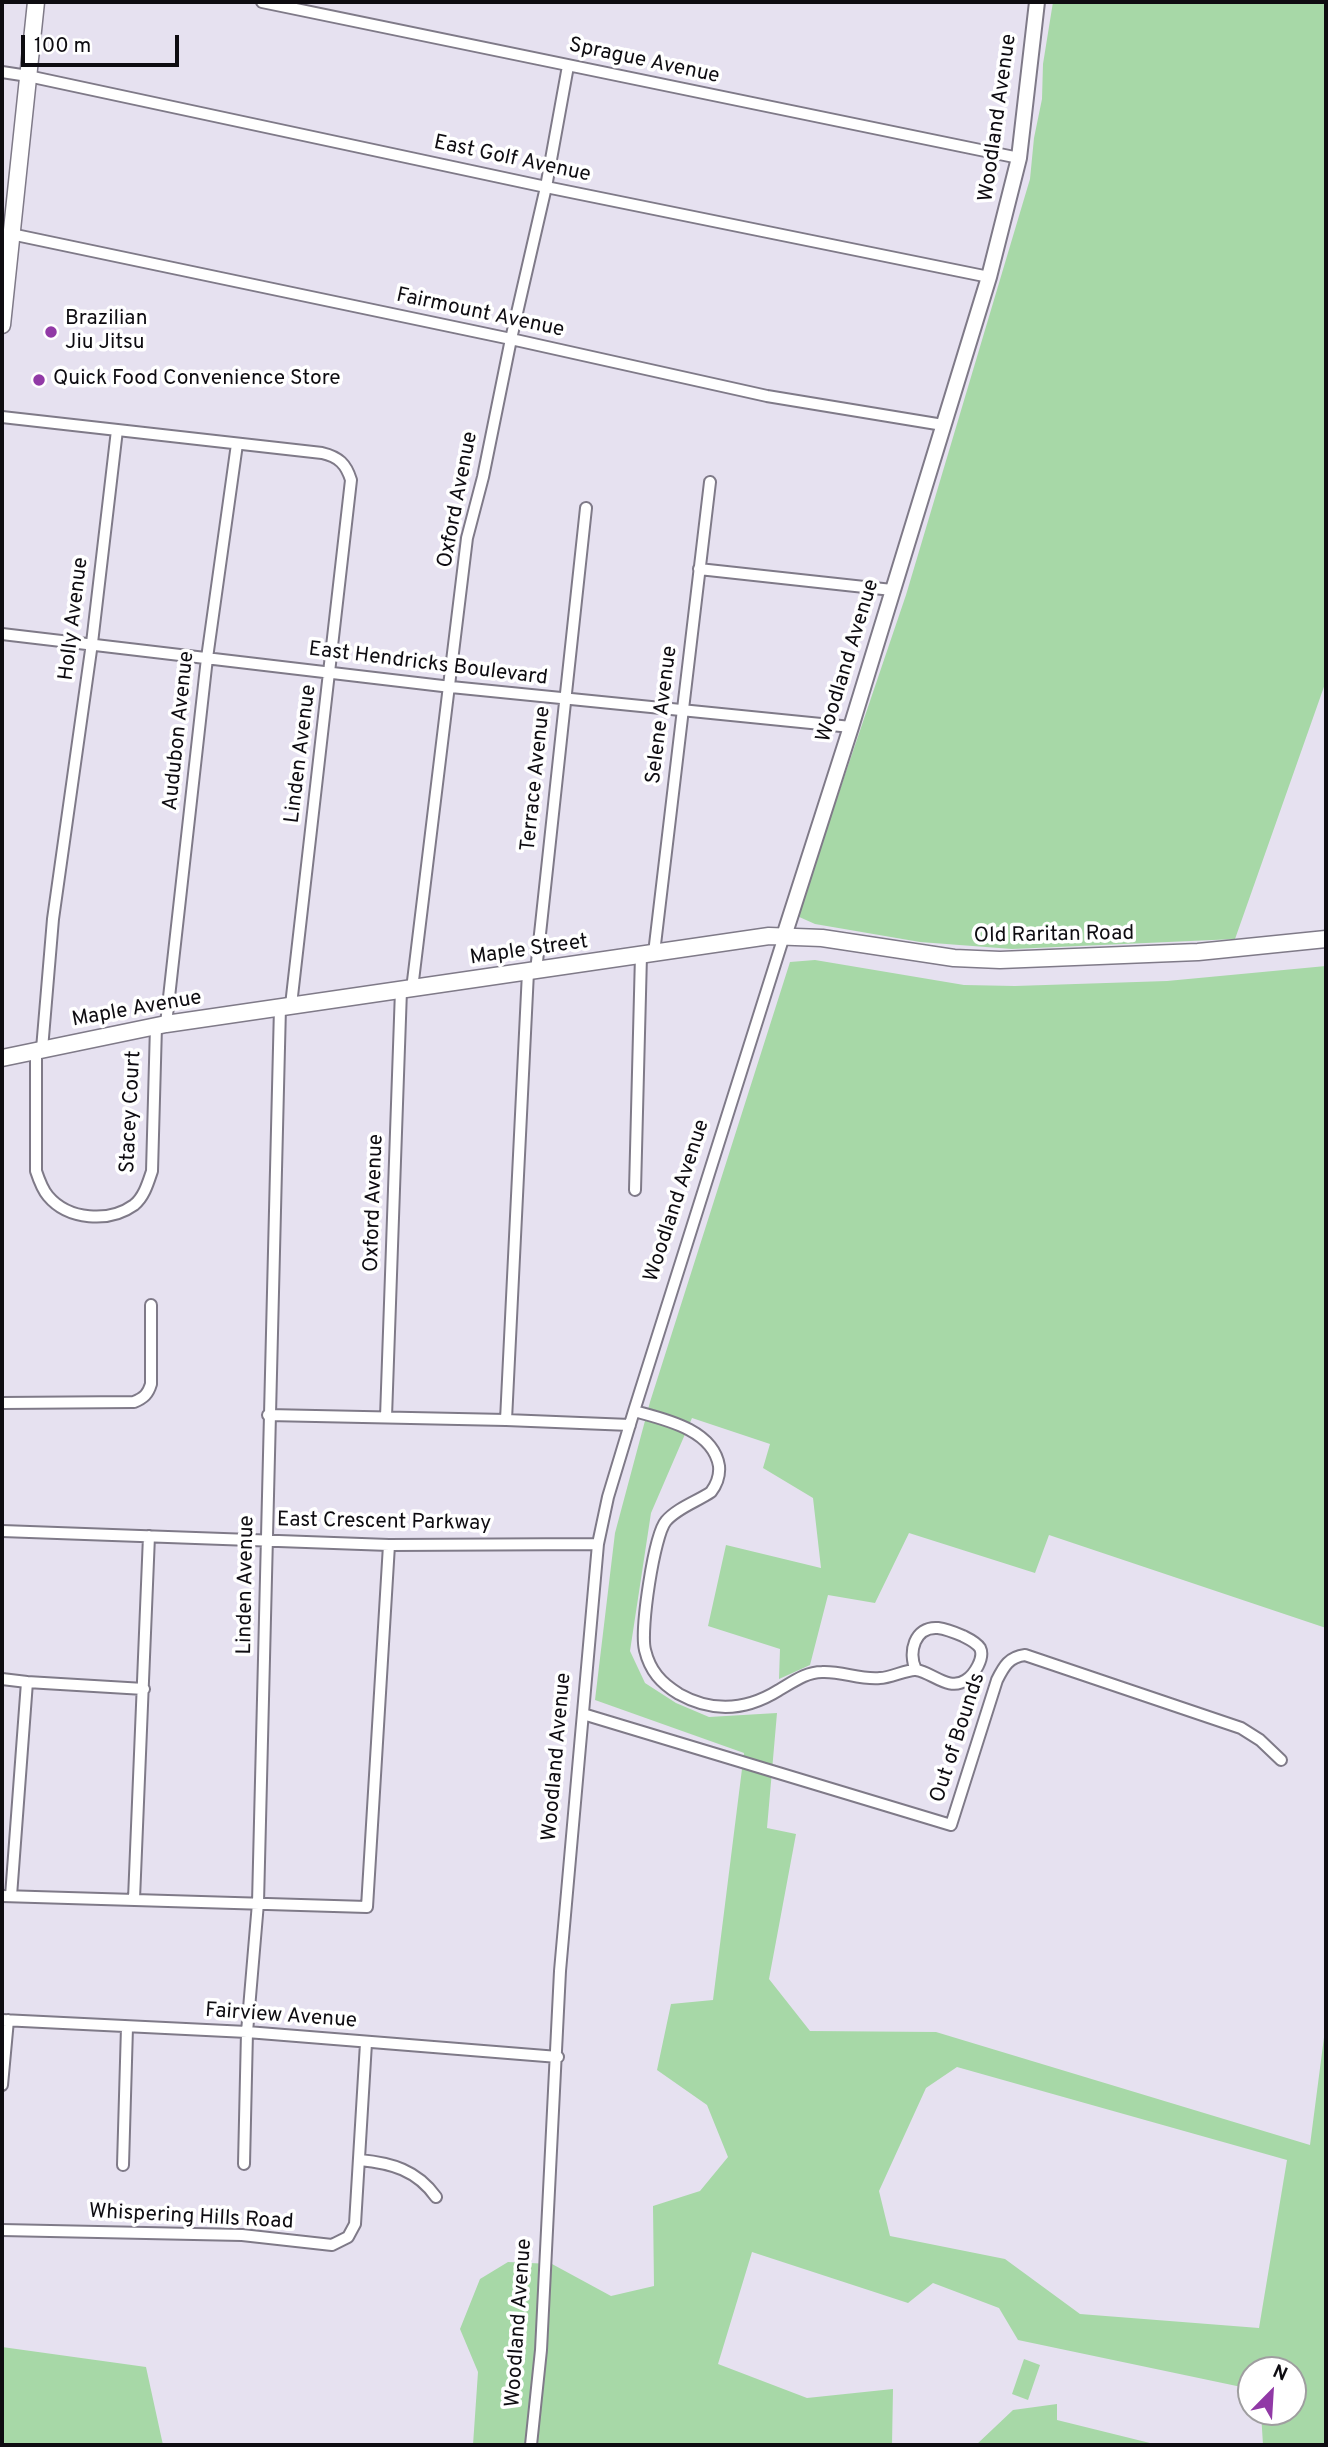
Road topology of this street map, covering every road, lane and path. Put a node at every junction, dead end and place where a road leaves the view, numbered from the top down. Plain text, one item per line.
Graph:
1 (36, 2) edge
2 (262, 2) edge
3 (1037, 2) edge
4 (290, 5) edge
5 (568, 66) junction
6 (2, 72) edge
7 (28, 76) junction
8 (1018, 158) junction
9 (546, 187) junction
10 (11, 234) junction
11 (989, 277) junction
12 (2, 325) edge
13 (511, 339) junction
14 (2, 417) edge
15 (943, 425) junction
16 (117, 430) junction
17 (237, 444) junction
18 (709, 482) dead end
19 (586, 508) dead end
20 (699, 569) junction
21 (892, 590) junction
22 (2, 634) edge
23 (92, 643) junction
24 (207, 658) junction
25 (331, 673) junction
26 (451, 687) junction
27 (565, 700) junction
28 (683, 709) junction
29 (851, 727) junction
30 (784, 936) junction
31 (1326, 939) edge
32 (648, 954) junction
33 (532, 972) junction
34 (407, 989) junction
35 (285, 1006) junction
36 (161, 1025) junction
37 (39, 1050) junction
38 (2, 1058) edge
39 (635, 1190) dead end
40 (151, 1305) dead end
41 (2, 1403) edge
42 (634, 1411) junction
43 (268, 1415) junction
44 (386, 1417) junction
45 (506, 1420) junction
46 (630, 1425) junction
47 (2, 1531) edge
48 (149, 1536) junction
49 (268, 1540) junction
50 (598, 1544) junction
51 (389, 1545) junction
52 (916, 1670) junction
53 (2, 1679) edge
54 (27, 1682) junction
55 (144, 1689) junction
56 (583, 1714) junction
57 (1281, 1760) dead end
58 (7, 1896) edge
59 (134, 1899) junction
60 (258, 1903) junction
61 (5, 2020) edge
62 (127, 2027) junction
63 (247, 2032) junction
64 (366, 2043) junction
65 (558, 2057) junction
66 (2, 2085) edge
67 (360, 2160) junction
68 (244, 2164) dead end
69 (123, 2165) dead end
70 (436, 2197) dead end
71 (2, 2230) edge
72 (531, 2445) edge

1 - 7 main road
2 - 4 street, Sprague Avenue
3 - 8 street, Woodland Avenue
4 - 5 street, Sprague Avenue
5 - 8 street, Sprague Avenue
5 - 9 street, Oxford Avenue
6 - 7 street, East Golf Avenue
7 - 9 street, East Golf Avenue
7 - 10 main road
8 - 11 street, Woodland Avenue
9 - 11 street, East Golf Avenue
9 - 13 street, Oxford Avenue
10 - 12 main road
10 - 13 street, Fairmount Avenue
11 - 15 street, Woodland Avenue
13 - 15 street, Fairmount Avenue
13 - 26 street, Oxford Avenue
14 - 16 street
15 - 21 street, Woodland Avenue
16 - 17 street
16 - 23 street, Holly Avenue
17 - 24 street, Audubon Avenue
17 - 25 street, Linden Avenue
18 - 20 street, Selene Avenue
19 - 27 street, Terrace Avenue
20 - 21 street
20 - 28 street, Selene Avenue
21 - 29 street, Woodland Avenue
22 - 23 street, East Hendricks Boulevard
23 - 24 street, East Hendricks Boulevard
23 - 37 street, Holly Avenue
24 - 25 street, East Hendricks Boulevard
24 - 36 street, Audubon Avenue
25 - 26 street, East Hendricks Boulevard
25 - 35 street, Linden Avenue
26 - 27 street, East Hendricks Boulevard
26 - 34 street, Oxford Avenue
27 - 28 street, East Hendricks Boulevard
27 - 33 street, Terrace Avenue
28 - 29 street, East Hendricks Boulevard
28 - 32 street, Selene Avenue
29 - 30 street, Woodland Avenue
30 - 31 main road, Old Raritan Road
30 - 32 main road, Maple Street
30 - 42 street, Woodland Avenue
32 - 33 main road, Maple Street
32 - 39 street, Selene Avenue
33 - 34 main road, Maple Street
33 - 45 street, Terrace Avenue
34 - 35 main road, Maple Street
34 - 44 street, Oxford Avenue
35 - 36 main road, Maple Avenue
35 - 43 street, Linden Avenue
36 - 37 main road, Maple Avenue
36 - 37 street, Stacey Court
37 - 38 main road, Maple Avenue
40 - 41 street
42 - 46 street, Woodland Avenue
42 - 52 street
43 - 44 street
43 - 49 street, Linden Avenue
44 - 45 street
45 - 46 street
46 - 50 street, Woodland Avenue
47 - 48 street, East Crescent Parkway
48 - 49 street, East Crescent Parkway
48 - 55 street
49 - 51 street, East Crescent Parkway
49 - 60 street, Linden Avenue
50 - 51 street, East Crescent Parkway
50 - 56 street, Woodland Avenue
51 - 60 street
52 - 52 street
53 - 54 street
54 - 55 street
54 - 58 street
55 - 59 street
56 - 57 street, Out of Bounds
56 - 65 street, Woodland Avenue
58 - 59 street
59 - 60 street
60 - 63 street, Linden Avenue
61 - 62 street, Fairview Avenue
61 - 66 street
62 - 63 street, Fairview Avenue
62 - 69 street
63 - 64 street, Fairview Avenue
63 - 68 street, Linden Avenue
64 - 65 street, Fairview Avenue
64 - 67 street, Whispering Hills Road
65 - 72 street, Woodland Avenue
67 - 70 street
67 - 71 street, Whispering Hills Road

